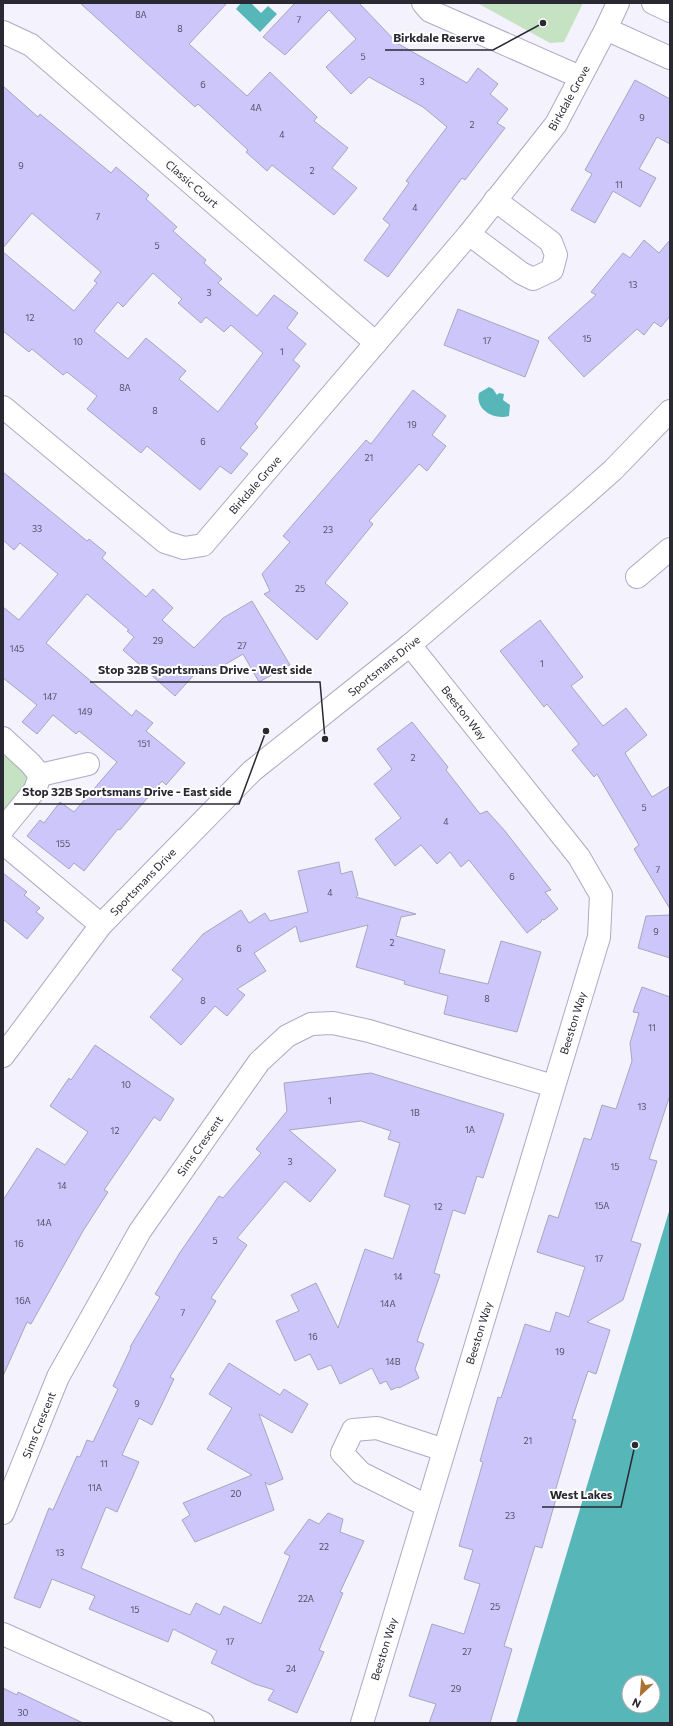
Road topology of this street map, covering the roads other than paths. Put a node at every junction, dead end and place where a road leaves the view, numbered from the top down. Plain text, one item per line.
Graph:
1 (424, 3) edge
2 (618, 3) edge
3 (653, 3) edge
4 (670, 12) edge
5 (606, 29) junction
6 (3, 32) edge
7 (670, 58) edge
8 (580, 78) junction
9 (495, 200) junction
10 (469, 234) junction
11 (376, 343) junction
12 (3, 407) edge
13 (670, 411) edge
14 (670, 549) edge
15 (637, 577) dead end
16 (410, 645) junction
17 (3, 738) edge
18 (88, 764) dead end
19 (40, 775) junction
20 (3, 829) edge
21 (3, 842) edge
22 (101, 924) junction
23 (3, 1056) edge
24 (553, 1086) junction
25 (444, 1450) junction
26 (427, 1506) junction
27 (3, 1513) edge
28 (3, 1634) edge
29 (203, 1723) edge
30 (362, 1723) edge

1 - 8 street
2 - 5 street, Birkdale Grove
3 - 4 street
5 - 7 street
5 - 8 street, Birkdale Grove
6 - 11 street, Classic Court
8 - 9 street, Birkdale Grove
9 - 10 street, Birkdale Grove
9 - 10 street
10 - 11 street, Birkdale Grove
11 - 12 street, Birkdale Grove
13 - 16 street, Sportsmans Drive
14 - 15 street
16 - 22 street, Sportsmans Drive
16 - 24 street, Beeston Way
17 - 19 street
18 - 19 street
19 - 20 street
21 - 22 street, Sportsmans Drive
22 - 23 street, Sportsmans Drive
24 - 25 street, Beeston Way
24 - 27 street, Sims Crescent
25 - 26 street, Beeston Way
25 - 26 street
26 - 30 street, Beeston Way
28 - 29 street

